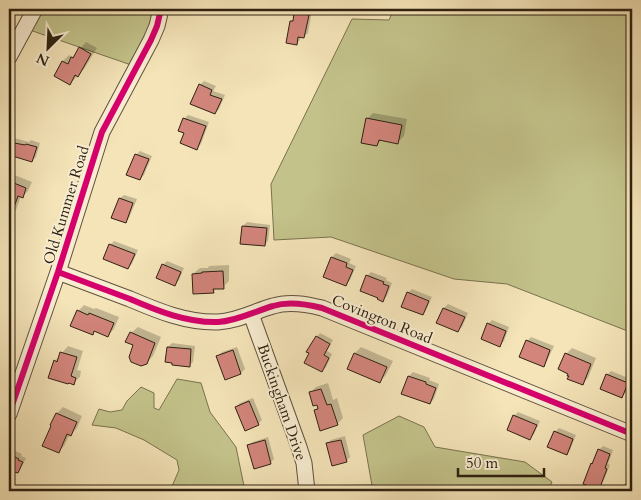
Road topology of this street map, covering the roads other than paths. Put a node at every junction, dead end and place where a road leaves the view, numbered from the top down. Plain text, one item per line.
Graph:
1 (34, 9) edge
2 (161, 9) edge
3 (9, 57) edge
4 (58, 272) junction
5 (251, 314) junction
6 (9, 414) edge
7 (632, 434) edge
8 (307, 491) edge

1 - 3 street
2 - 4 street, Old Kummer Road
4 - 5 street, Covington Road
4 - 6 street, Old Kummer Road
5 - 7 street, Covington Road
5 - 8 street, Buckingham Drive

